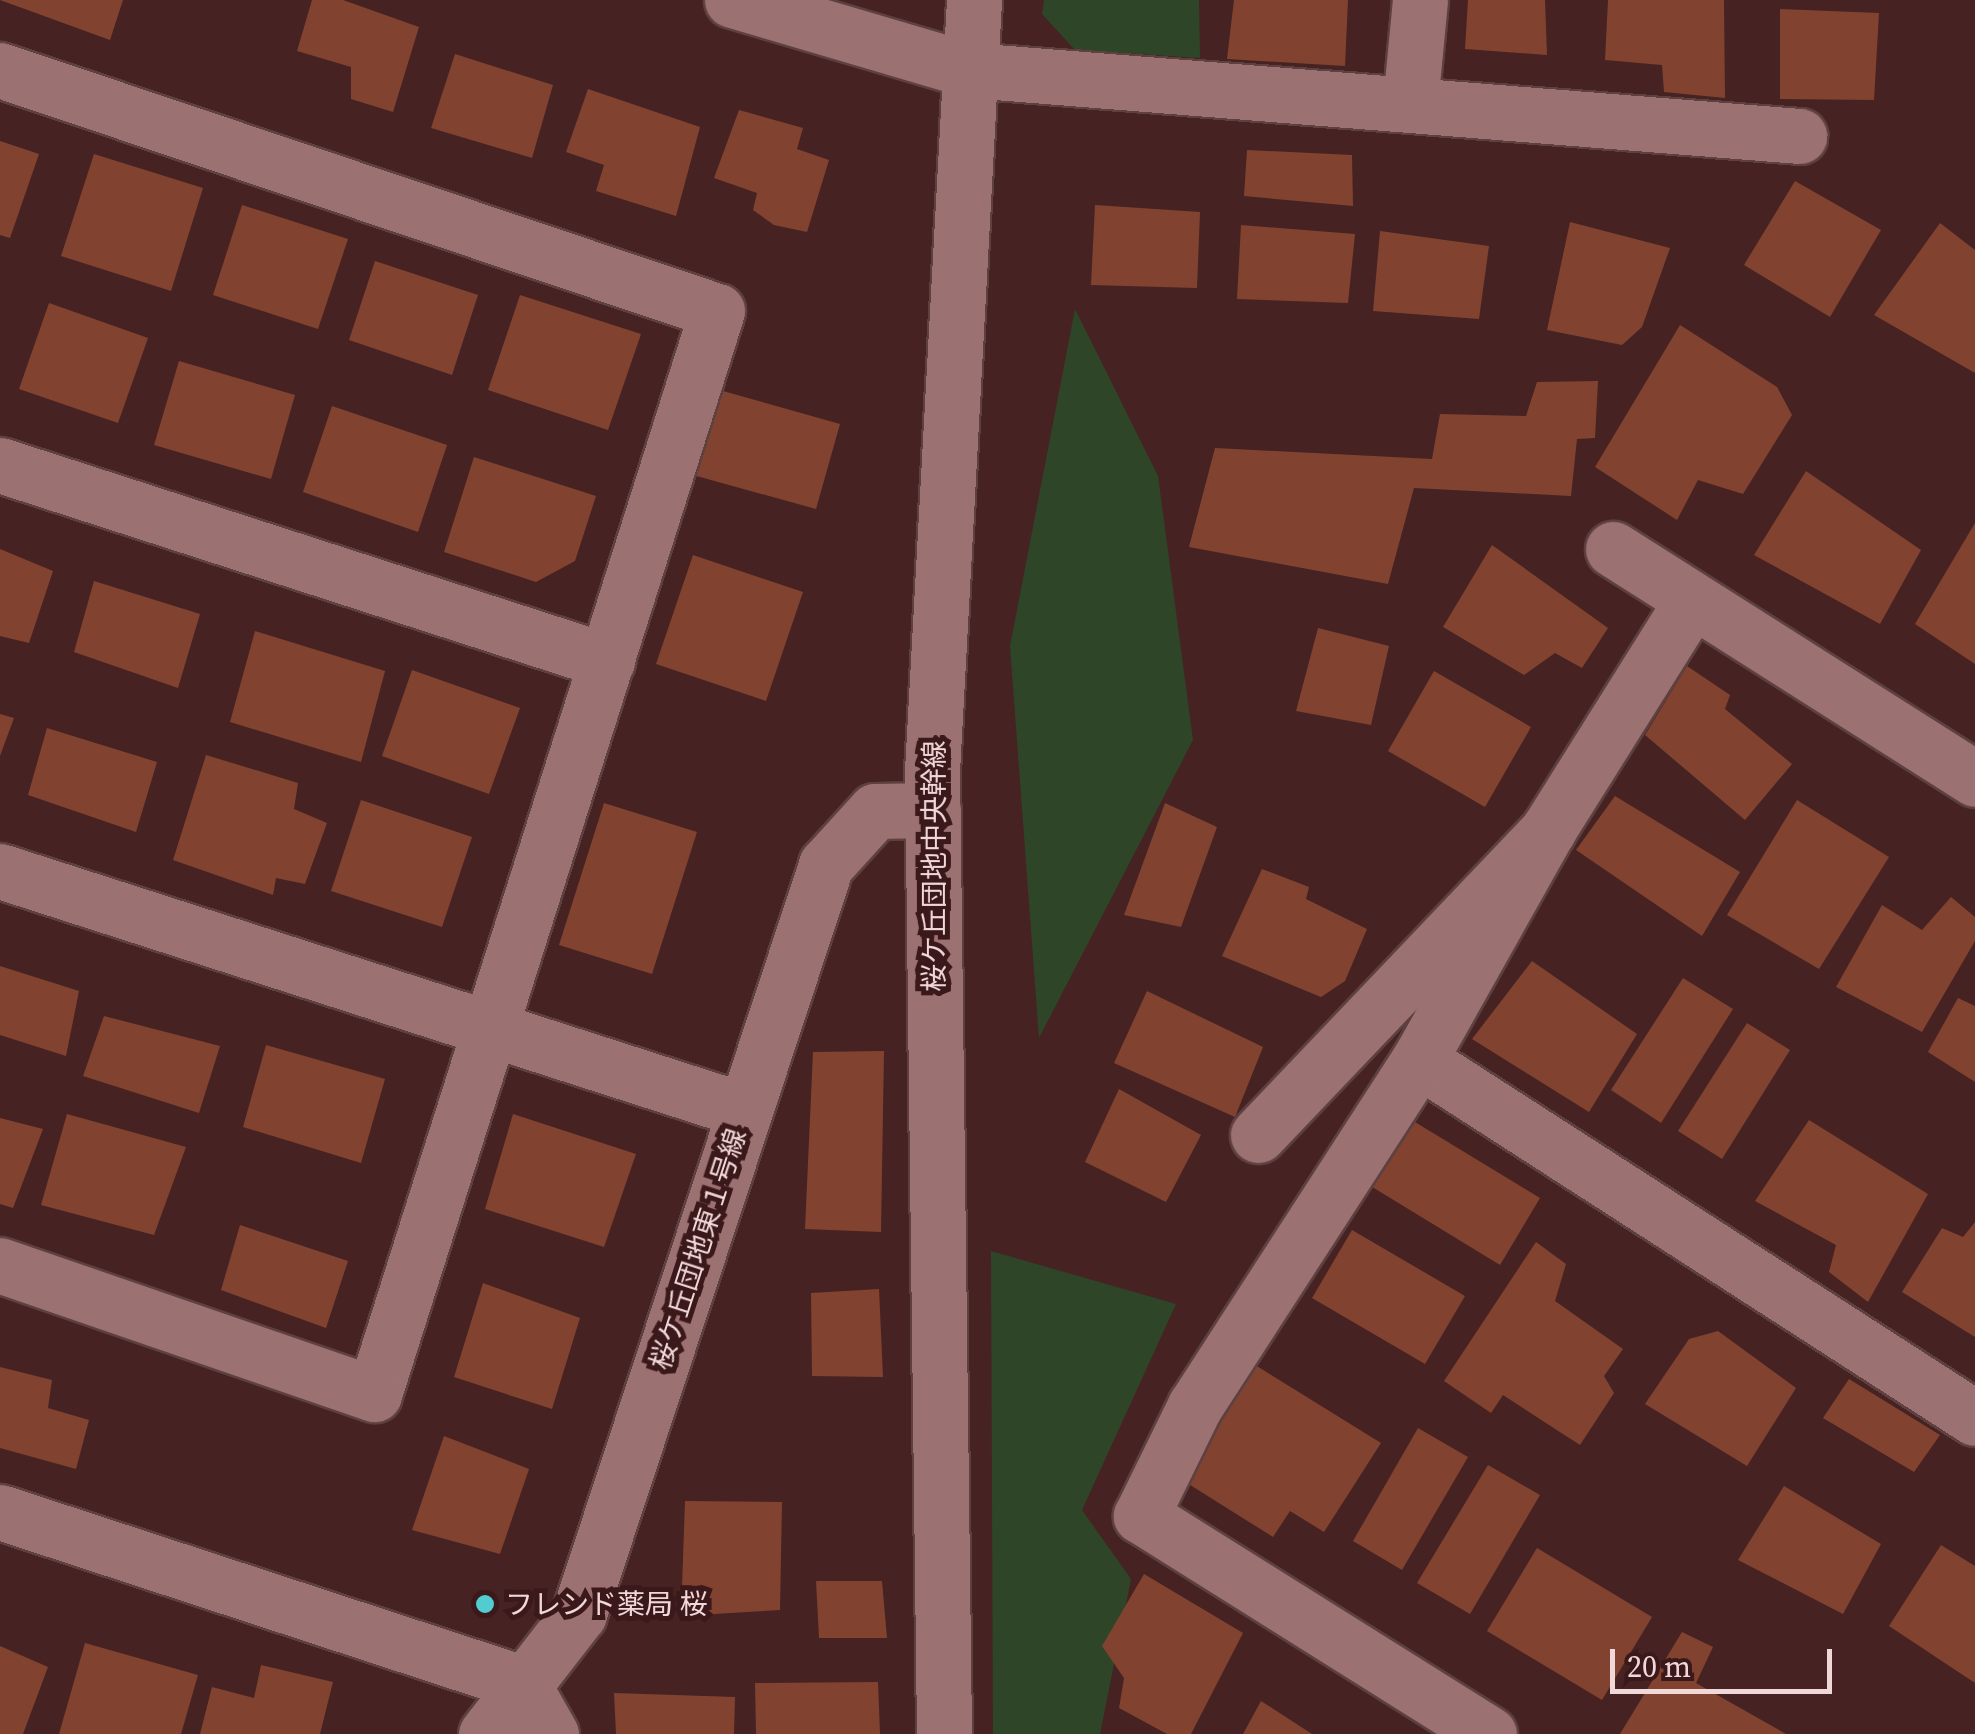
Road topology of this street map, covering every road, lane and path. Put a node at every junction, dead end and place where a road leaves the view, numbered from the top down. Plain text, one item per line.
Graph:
1 (732, 0) edge
2 (974, 0) edge
3 (1420, 0) edge
4 (0, 70) edge
5 (970, 70) junction
6 (1410, 104) junction
7 (1799, 136) dead end
8 (0, 464) edge
9 (1613, 549) dead end
10 (1692, 600) junction
11 (607, 662) junction
12 (1975, 779) edge
13 (932, 810) junction
14 (1548, 830) junction
15 (0, 872) edge
16 (490, 1029) junction
17 (1419, 1060) junction
18 (743, 1110) junction
19 (1258, 1135) dead end
20 (0, 1265) edge
21 (1975, 1418) edge
22 (0, 1512) edge
23 (522, 1684) junction
24 (486, 1734) edge
25 (551, 1734) edge
26 (944, 1734) edge
27 (1489, 1734) edge

1 - 5 street
2 - 5 street, 桜ケ丘団地中央幹線
3 - 6 street
4 - 11 street
5 - 6 street
5 - 13 street, 桜ケ丘団地中央幹線
6 - 7 street
8 - 11 street
9 - 10 street
10 - 12 street
10 - 14 street
11 - 16 street
13 - 18 street, 桜ケ丘団地東１号線
13 - 26 street, 桜ケ丘団地中央幹線
14 - 17 street
14 - 19 street
15 - 16 street
16 - 18 street
16 - 20 street
17 - 21 street
17 - 27 street
18 - 23 street, 桜ケ丘団地東１号線
22 - 23 street
23 - 24 street, 桜ケ丘団地東１号線
23 - 25 street

